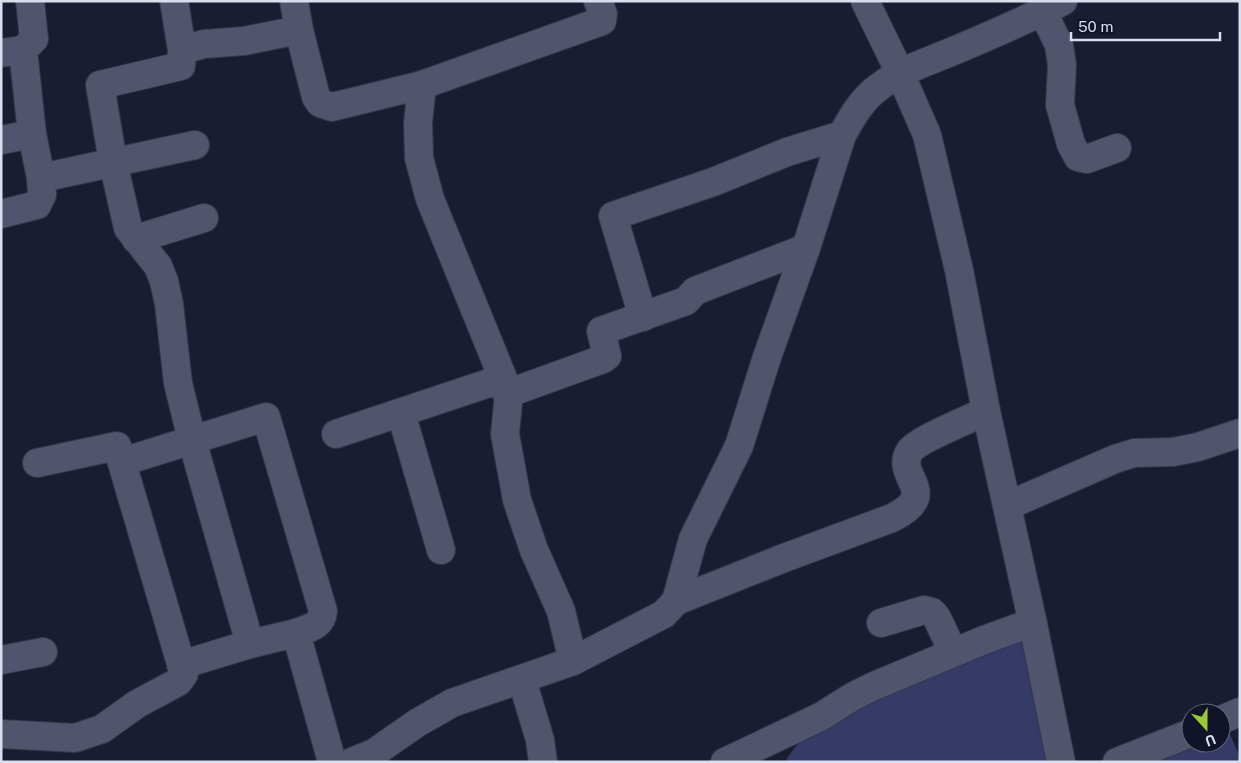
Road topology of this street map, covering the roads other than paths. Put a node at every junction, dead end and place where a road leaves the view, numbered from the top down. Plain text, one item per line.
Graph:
1 (30, 1) edge
2 (174, 1) edge
3 (294, 1) edge
4 (598, 1) edge
5 (865, 1) edge
6 (1053, 7) edge
7 (299, 30) junction
8 (182, 50) junction
9 (12, 52) edge
10 (900, 73) junction
11 (422, 85) junction
12 (32, 134) junction
13 (842, 135) junction
14 (1, 140) edge
15 (196, 144) dead end
16 (1117, 148) dead end
17 (113, 162) junction
18 (41, 178) junction
19 (1, 214) edge
20 (204, 218) dead end
21 (136, 239) junction
22 (806, 248) junction
23 (643, 317) junction
24 (509, 394) junction
25 (986, 411) junction
26 (401, 413) junction
27 (1240, 433) edge
28 (336, 434) dead end
29 (192, 440) junction
30 (122, 462) junction
31 (37, 463) dead end
32 (1008, 506) junction
33 (441, 550) dead end
34 (676, 601) junction
35 (881, 624) dead end
36 (1033, 624) junction
37 (296, 633) junction
38 (250, 644) junction
39 (43, 652) dead end
40 (953, 652) junction
41 (1, 660) edge
42 (573, 661) junction
43 (181, 665) junction
44 (522, 680) junction
45 (1, 734) edge
46 (1181, 737) edge
47 (768, 752) edge
48 (368, 759) edge
49 (332, 762) edge
50 (542, 762) edge
51 (725, 762) edge
52 (1061, 762) edge
53 (1117, 762) edge

1 - 9 street
2 - 8 street
3 - 7 street
4 - 11 street
5 - 10 street
6 - 10 street
6 - 16 street
7 - 8 street
7 - 11 street
8 - 17 street
9 - 12 street
10 - 13 street
10 - 25 street
11 - 24 street
12 - 14 street
12 - 18 street
13 - 22 street
13 - 23 street
15 - 17 street
17 - 18 street
17 - 21 street
18 - 19 street
20 - 21 street
21 - 29 street
22 - 23 street
22 - 34 street
23 - 24 street
24 - 26 street
24 - 42 street
25 - 32 street
25 - 34 street
26 - 28 street
26 - 33 street
27 - 32 street
29 - 30 street
29 - 37 street
29 - 38 street
30 - 31 street
30 - 43 street
32 - 36 street
34 - 42 street
35 - 40 street
36 - 40 street
36 - 52 street
37 - 38 street
37 - 49 street
38 - 43 street
39 - 41 street
40 - 47 street
42 - 44 street
43 - 45 street
44 - 48 street
44 - 50 street
46 - 53 street
47 - 51 street

